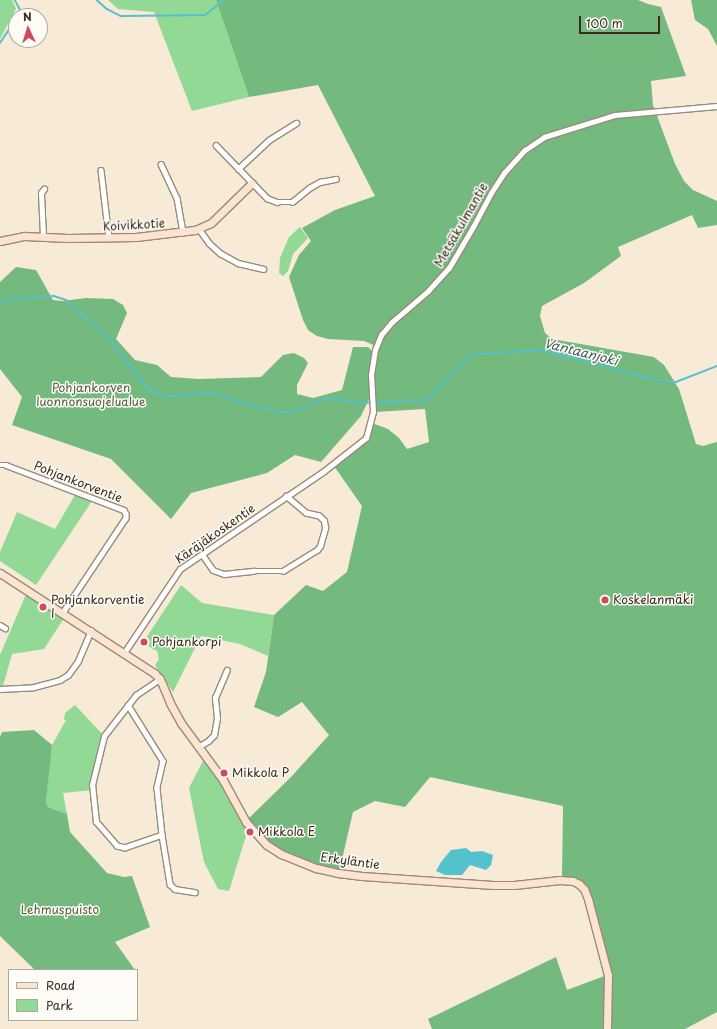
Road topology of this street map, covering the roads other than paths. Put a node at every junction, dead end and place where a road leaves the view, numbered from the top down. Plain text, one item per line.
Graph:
1 (717, 106) edge
2 (296, 123) dead end
3 (216, 145) dead end
4 (161, 164) dead end
5 (238, 169) junction
6 (101, 170) dead end
7 (336, 179) dead end
8 (252, 183) junction
9 (44, 189) dead end
10 (199, 229) junction
11 (183, 232) junction
12 (43, 236) junction
13 (108, 238) junction
14 (0, 240) edge
15 (263, 269) dead end
16 (0, 465) edge
17 (324, 472) joint
18 (286, 496) junction
19 (202, 554) junction
20 (0, 573) edge
21 (63, 613) junction
22 (91, 631) junction
23 (124, 653) junction
24 (227, 670) dead end
25 (160, 678) junction
26 (0, 689) edge
27 (128, 705) junction
28 (198, 747) junction
29 (162, 835) junction
30 (195, 892) dead end
31 (607, 1029) edge

1 - 17 street, Metsäkulmantie
2 - 5 street
3 - 5 street
4 - 11 street
5 - 8 street
6 - 13 street
7 - 8 street
8 - 10 street, Koivikkotie
9 - 12 street
10 - 11 street, Koivikkotie
10 - 15 street
11 - 13 street, Koivikkotie
12 - 13 street, Koivikkotie
12 - 14 street, Koivikkotie
16 - 21 street, Pohjankorventie
17 - 18 street, Käräjäkoskentie
18 - 19 street, Käräjäkoskentie
18 - 19 street
19 - 23 street, Käräjäkoskentie
20 - 21 street
21 - 22 street
22 - 23 street
22 - 26 street
23 - 25 street
24 - 28 street
25 - 27 street
25 - 28 street, Erkyläntie
27 - 29 street
27 - 29 street
28 - 31 street, Erkyläntie
29 - 30 street

